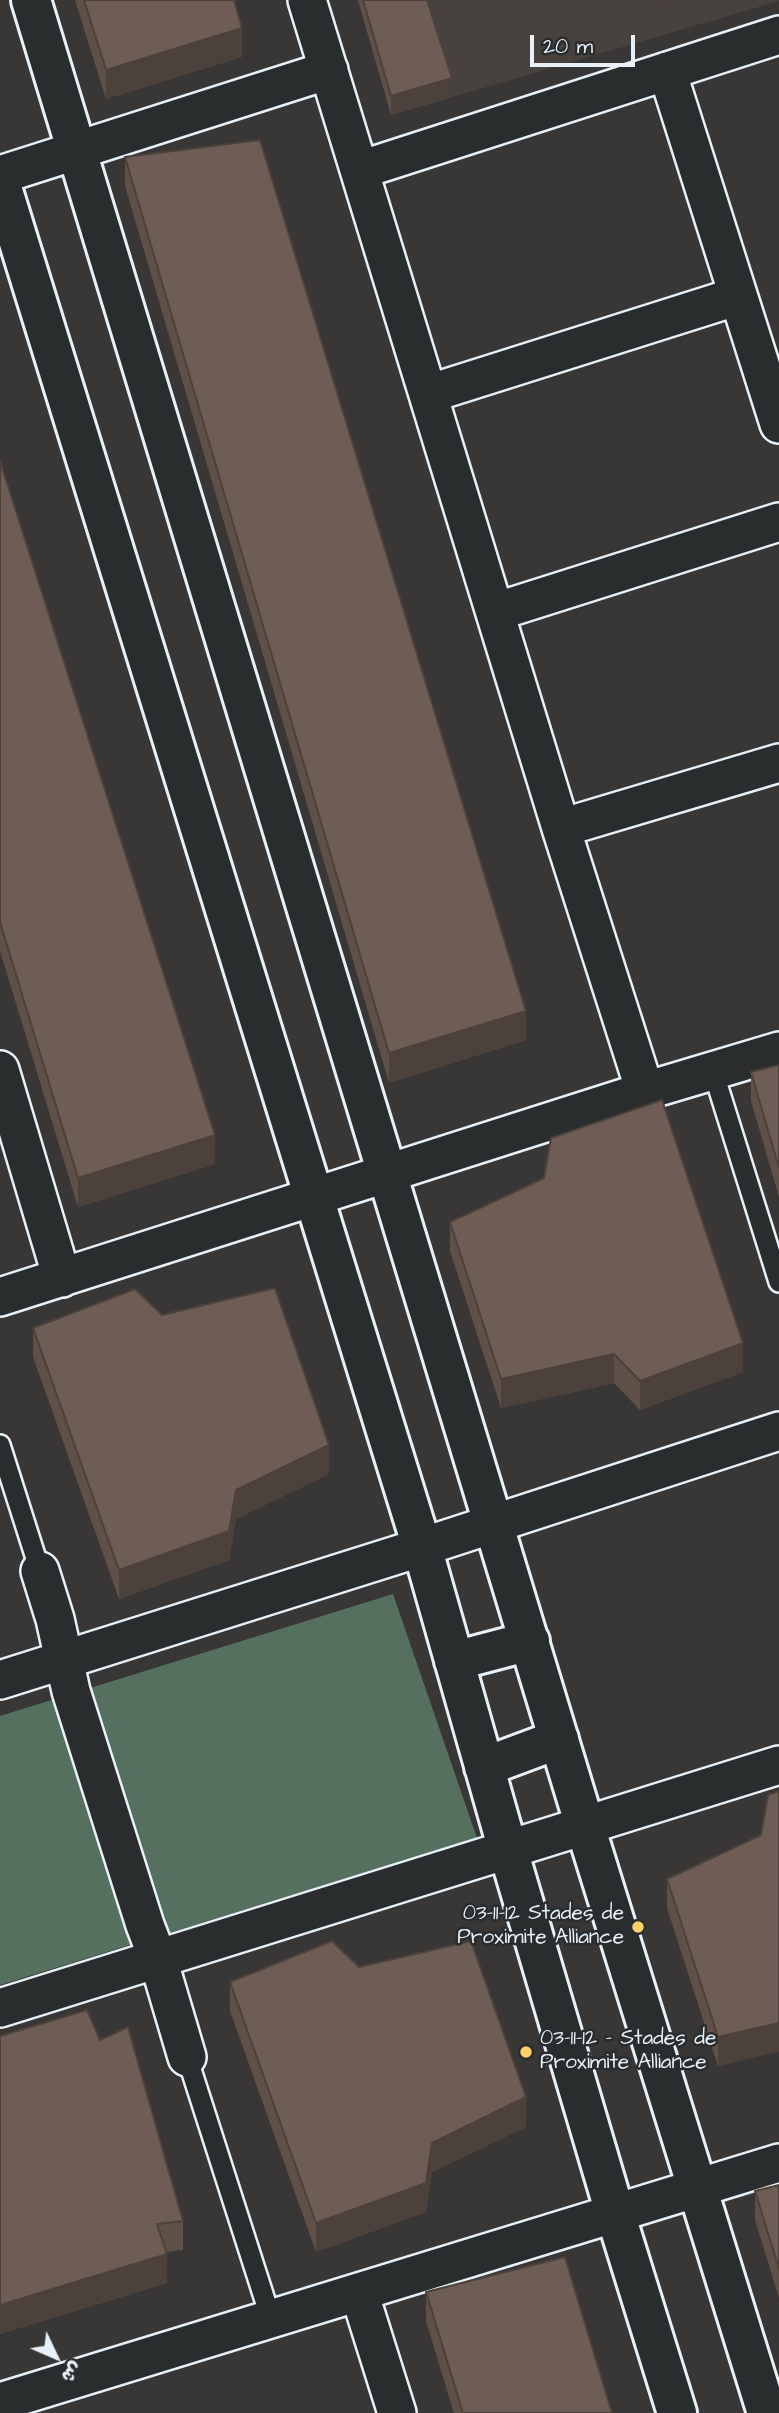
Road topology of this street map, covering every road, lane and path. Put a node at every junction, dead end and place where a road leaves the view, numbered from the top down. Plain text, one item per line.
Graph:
1 (31, 0) edge
2 (307, 0) edge
3 (779, 35) edge
4 (329, 70) junction
5 (667, 71) junction
6 (77, 151) junction
7 (360, 170) junction
8 (0, 175) edge
9 (0, 181) edge
10 (738, 296) junction
11 (428, 394) junction
12 (779, 424) edge
13 (779, 522) edge
14 (495, 612) junction
15 (779, 763) edge
16 (561, 828) junction
17 (779, 1051) edge
18 (0, 1070) edge
19 (713, 1071) junction
20 (645, 1091) junction
21 (6, 1110) edge
22 (387, 1173) junction
23 (315, 1197) junction
24 (62, 1278) junction
25 (779, 1282) edge
26 (0, 1297) edge
27 (779, 1431) edge
28 (0, 1445) edge
29 (495, 1524) junction
30 (422, 1547) junction
31 (40, 1571) joint
32 (530, 1641) junction
33 (64, 1659) junction
34 (454, 1661) junction
35 (0, 1679) edge
36 (559, 1739) junction
37 (779, 1765) edge
38 (484, 1767) junction
39 (585, 1826) junction
40 (508, 1850) junction
41 (158, 1959) junction
42 (0, 2008) edge
43 (187, 2057) joint
44 (779, 2163) edge
45 (698, 2187) junction
46 (615, 2213) junction
47 (359, 2292) junction
48 (271, 2319) junction
49 (0, 2402) edge
50 (397, 2413) edge
51 (677, 2413) edge
52 (767, 2413) edge

1 - 6 street
2 - 4 street
3 - 5 street
4 - 6 street
4 - 7 street
5 - 7 street
5 - 10 street
6 - 8 street
6 - 22 street
7 - 11 street
9 - 23 street
10 - 11 street
10 - 12 street
11 - 14 street
13 - 14 street
14 - 16 street
15 - 16 street
16 - 20 street
17 - 19 street
18 - 21 street
19 - 20 street
19 - 25 lane
20 - 22 street
21 - 24 street
22 - 23 street
22 - 29 street
23 - 24 street
23 - 30 street
24 - 26 street
27 - 29 street
28 - 31 lane
29 - 30 street
29 - 32 street
30 - 33 street
30 - 34 street
31 - 33 street
32 - 34 street
32 - 36 street
33 - 35 street
33 - 41 street
34 - 38 street
36 - 38 street
36 - 39 street
37 - 39 street
38 - 40 street
39 - 40 street
39 - 45 street
40 - 41 street
40 - 46 street
41 - 42 street
41 - 43 street
43 - 48 lane
44 - 45 street
45 - 46 street
45 - 52 street
46 - 47 street
46 - 51 street
47 - 48 street
47 - 50 street
48 - 49 street

